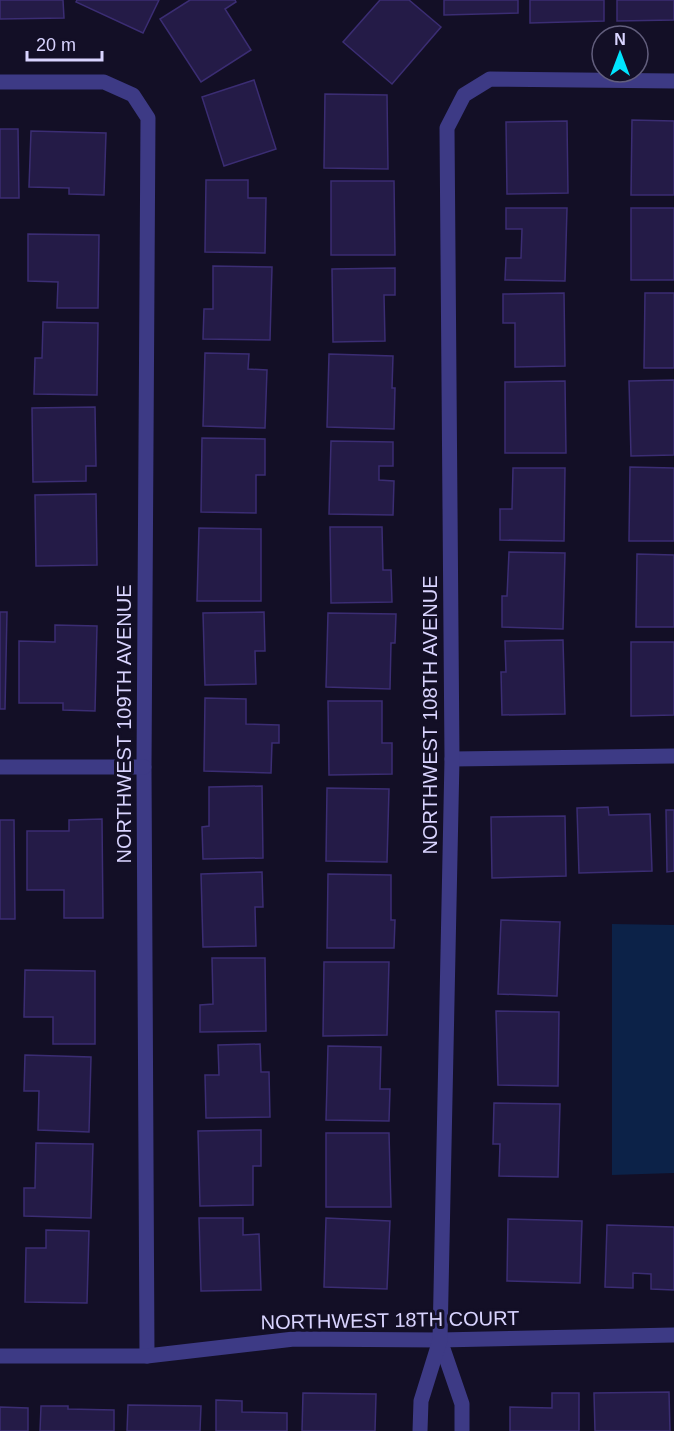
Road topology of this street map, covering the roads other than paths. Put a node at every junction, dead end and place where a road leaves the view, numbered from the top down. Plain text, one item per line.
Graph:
1 (674, 81) edge
2 (0, 82) edge
3 (674, 756) edge
4 (453, 759) junction
5 (0, 767) edge
6 (144, 767) junction
7 (674, 1335) edge
8 (440, 1340) junction
9 (0, 1356) edge
10 (147, 1356) junction
11 (420, 1431) edge
12 (462, 1431) edge

1 - 4 street, NORTHWEST 108TH AVENUE
2 - 6 street, NORTHWEST 109TH AVENUE
3 - 4 street
4 - 8 street, NORTHWEST 108TH AVENUE
5 - 6 street
6 - 10 street, NORTHWEST 109TH AVENUE
7 - 8 street, NORTHWEST 18TH COURT
8 - 10 street, NORTHWEST 18TH COURT
8 - 11 street, NORTHWEST 108TH AVENUE
8 - 12 street, NORTHWEST 108TH AVENUE
9 - 10 street, NORTHWEST 18TH COURT

